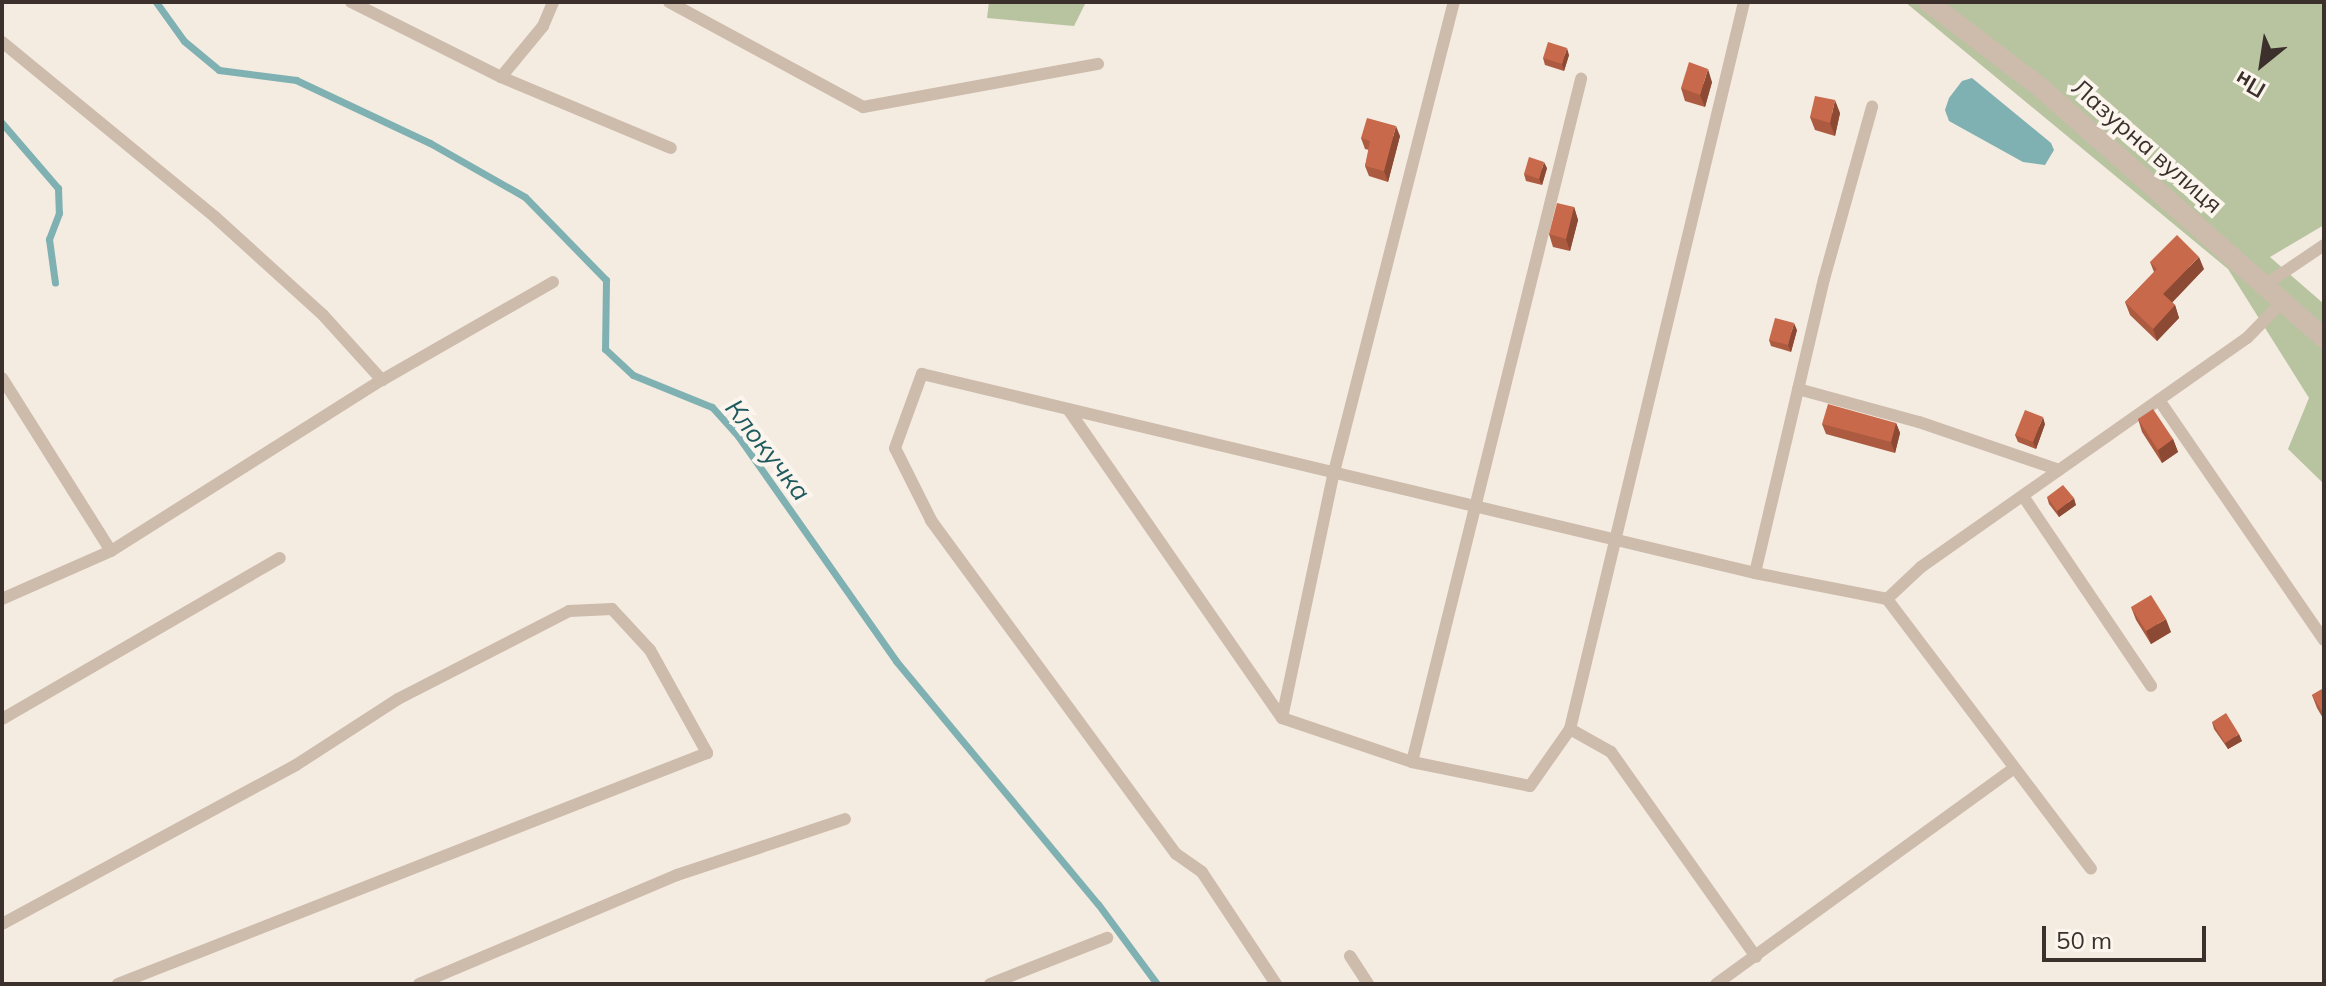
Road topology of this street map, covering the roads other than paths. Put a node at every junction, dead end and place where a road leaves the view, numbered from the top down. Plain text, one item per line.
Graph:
1 (351, 2) edge
2 (553, 2) edge
3 (669, 2) edge
4 (1454, 2) edge
5 (1744, 2) edge
6 (1928, 2) edge
7 (2, 42) edge
8 (1098, 64) dead end
9 (501, 77) junction
10 (1581, 79) dead end
11 (1872, 107) dead end
12 (671, 148) dead end
13 (2324, 245) edge
14 (553, 282) dead end
15 (2265, 285) junction
16 (2283, 301) junction
17 (2324, 338) edge
18 (2, 378) edge
19 (382, 380) junction
20 (1798, 389) junction
21 (2159, 400) junction
22 (1068, 409) junction
23 (2059, 470) junction
24 (1334, 472) junction
25 (2023, 496) junction
26 (1473, 505) junction
27 (1619, 540) junction
28 (111, 551) junction
29 (280, 558) dead end
30 (1755, 573) junction
31 (2, 599) edge
32 (1887, 599) junction
33 (2324, 640) edge
34 (2151, 686) dead end
35 (1282, 718) junction
36 (2, 719) edge
37 (1570, 729) junction
38 (1412, 762) junction
39 (2014, 768) junction
40 (845, 819) dead end
41 (2091, 869) dead end
42 (2, 924) edge
43 (1107, 938) dead end
44 (1350, 956) dead end
45 (1756, 957) junction
46 (118, 984) edge
47 (419, 984) edge
48 (990, 984) edge
49 (1276, 984) edge
50 (1368, 984) edge
51 (1716, 984) edge

1 - 9 lane
2 - 9 lane
3 - 8 lane
4 - 24 lane
5 - 27 lane
6 - 15 street, Лазурна вулиця
7 - 19 lane
9 - 12 lane
10 - 26 lane
11 - 20 lane
13 - 15 lane
14 - 19 lane
15 - 16 street, Лазурна вулиця
16 - 17 street, Лазурна вулиця
16 - 21 lane
18 - 28 lane
19 - 28 lane
20 - 23 lane
20 - 30 lane
21 - 23 lane
21 - 33 lane
22 - 24 lane
22 - 35 lane
22 - 49 lane
23 - 25 lane
24 - 26 lane
24 - 35 lane
25 - 32 lane
25 - 34 lane
26 - 27 lane
26 - 38 lane
27 - 30 lane
27 - 37 lane
28 - 31 lane
29 - 36 lane
30 - 32 lane
32 - 39 lane
35 - 38 lane
37 - 38 lane
37 - 45 lane
39 - 41 lane
39 - 45 lane
40 - 47 lane
42 - 46 lane
43 - 48 lane
44 - 50 lane
45 - 51 lane

